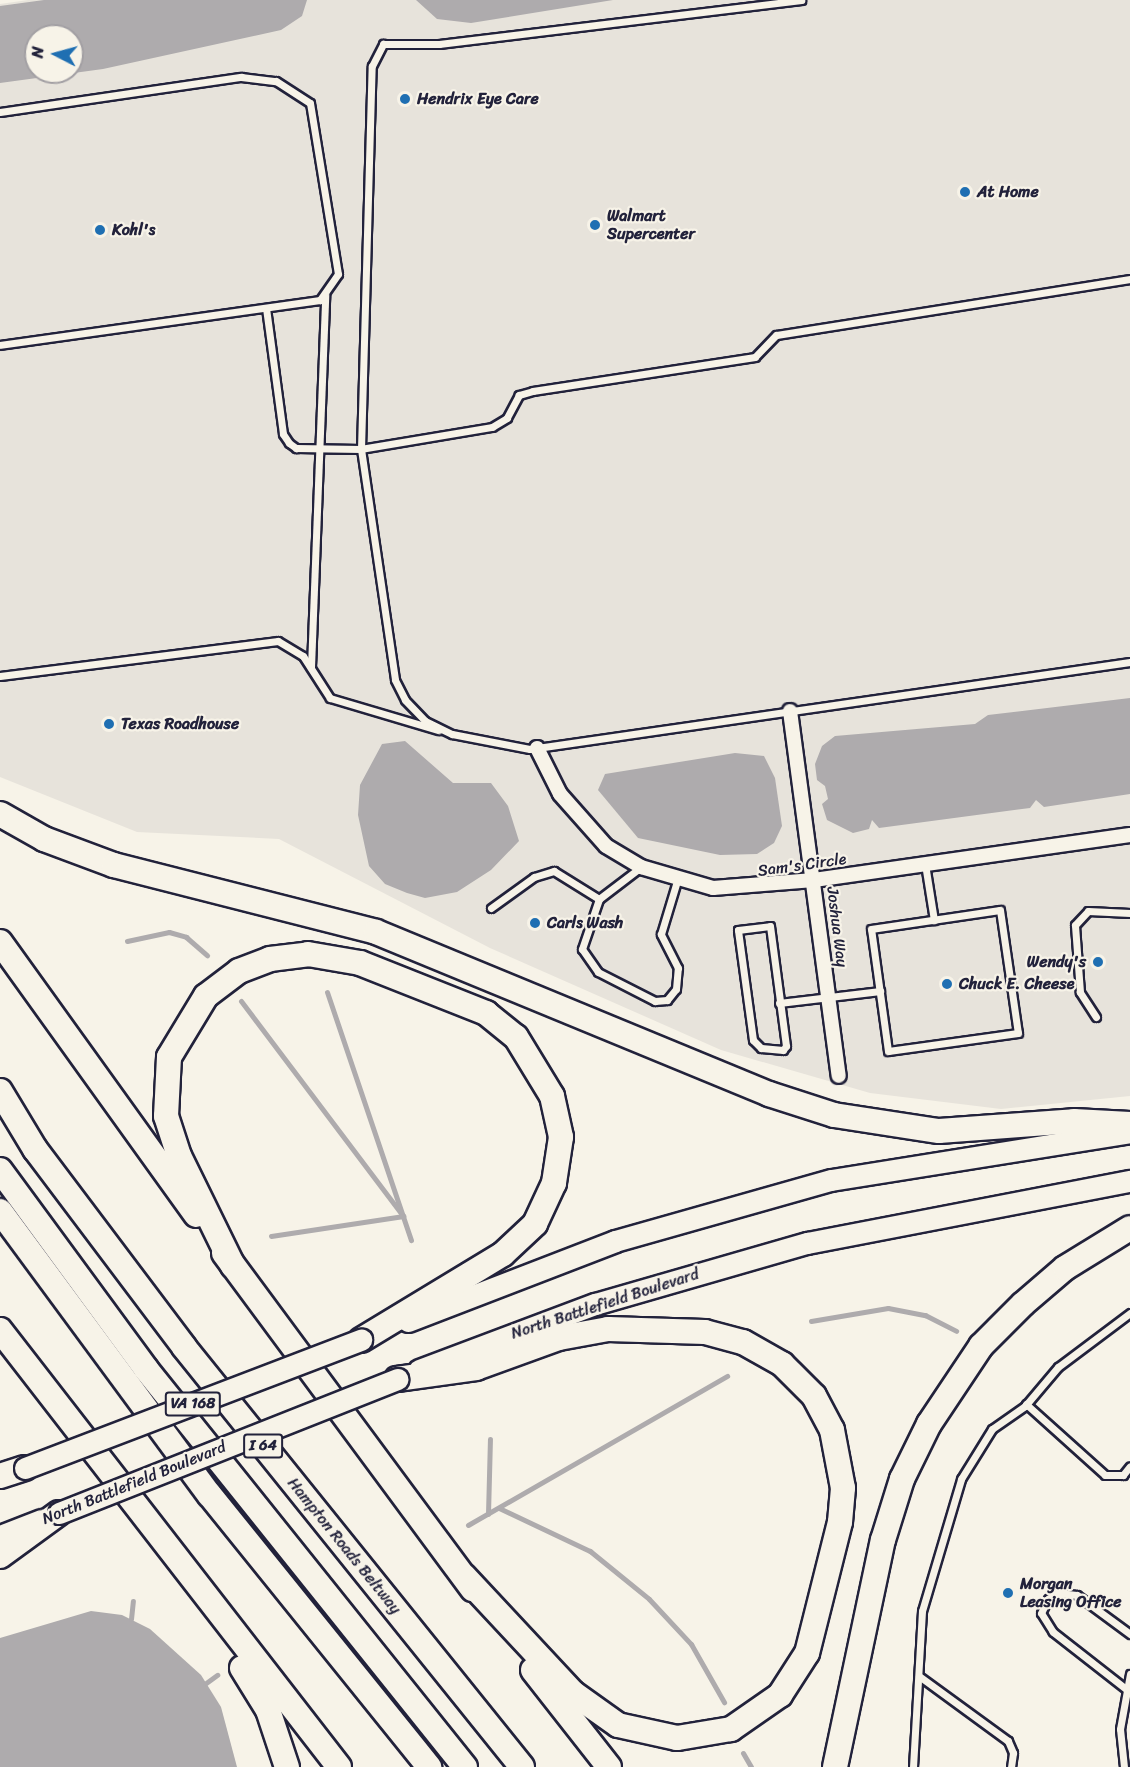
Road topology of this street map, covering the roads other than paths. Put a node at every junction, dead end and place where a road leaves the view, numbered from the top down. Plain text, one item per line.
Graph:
1 (801, 0) edge
2 (0, 112) edge
3 (1130, 279) edge
4 (325, 295) junction
5 (266, 308) junction
6 (0, 345) edge
7 (319, 448) junction
8 (362, 449) junction
9 (1130, 662) edge
10 (311, 667) junction
11 (0, 676) edge
12 (790, 711) junction
13 (452, 734) junction
14 (537, 748) junction
15 (0, 814) edge
16 (1130, 835) edge
17 (925, 864) junction
18 (642, 867) junction
19 (814, 880) junction
20 (677, 881) junction
21 (599, 899) junction
22 (491, 908) dead end
23 (1130, 913) edge
24 (934, 920) junction
25 (0, 942) edge
26 (880, 990) junction
27 (829, 998) junction
28 (779, 1003) junction
29 (1095, 1017) dead end
30 (839, 1076) dead end
31 (0, 1091) edge
32 (0, 1120) edge
33 (1130, 1124) edge
34 (1130, 1132) edge
35 (0, 1170) edge
36 (1130, 1181) edge
37 (0, 1211) edge
38 (1130, 1228) edge
39 (232, 1266) junction
40 (1130, 1313) edge
41 (0, 1330) edge
42 (361, 1340) junction
43 (397, 1379) junction
44 (1026, 1404) junction
45 (1130, 1466) edge
46 (25, 1468) joint
47 (0, 1477) edge
48 (58, 1513) junction
49 (0, 1536) edge
50 (170, 1555) junction
51 (0, 1556) edge
52 (464, 1576) junction
53 (1130, 1634) edge
54 (1130, 1674) edge
55 (919, 1676) junction
56 (1126, 1689) junction
57 (287, 1767) edge
58 (339, 1767) edge
59 (429, 1767) edge
60 (465, 1767) edge
61 (501, 1767) edge
62 (523, 1767) edge
63 (609, 1767) edge
64 (835, 1767) edge
65 (913, 1767) edge
66 (1011, 1767) edge
67 (1124, 1767) edge

1 - 8 lane
2 - 4 lane
3 - 8 lane
4 - 5 lane
4 - 7 lane
5 - 6 lane
5 - 7 lane
7 - 8 lane
7 - 10 lane
8 - 13 lane
9 - 12 lane
10 - 11 lane
10 - 13 lane
12 - 14 lane
12 - 19 street, Joshua Way
13 - 14 lane
14 - 18 street, Sam's Circle
15 - 33 highway
16 - 17 street, Sam's Circle
17 - 19 street, Sam's Circle
17 - 24 lane
18 - 20 street, Sam's Circle
18 - 21 lane
19 - 20 street, Sam's Circle
19 - 27 street, Joshua Way
20 - 21 lane
21 - 22 lane
23 - 29 lane
24 - 26 lane
24 - 26 lane
25 - 39 highway
26 - 27 lane
27 - 28 lane
27 - 30 street, Joshua Way
28 - 28 lane
31 - 62 highway, Hampton Roads Beltway / I 64
32 - 61 highway
34 - 42 main road
35 - 60 highway
36 - 43 main road, North Battlefield Boulevard
37 - 59 highway
38 - 64 highway
39 - 42 highway
39 - 52 highway
40 - 44 lane
41 - 50 highway
42 - 46 main road, VA 168, bridge
43 - 48 main road, North Battlefield Boulevard, bridge
43 - 52 highway
44 - 45 lane
44 - 55 lane
46 - 47 highway
48 - 49 main road, North Battlefield Boulevard
48 - 51 highway
50 - 57 highway
50 - 58 highway
52 - 63 highway
53 - 56 lane
54 - 56 lane
55 - 65 lane
55 - 66 lane
56 - 67 lane

